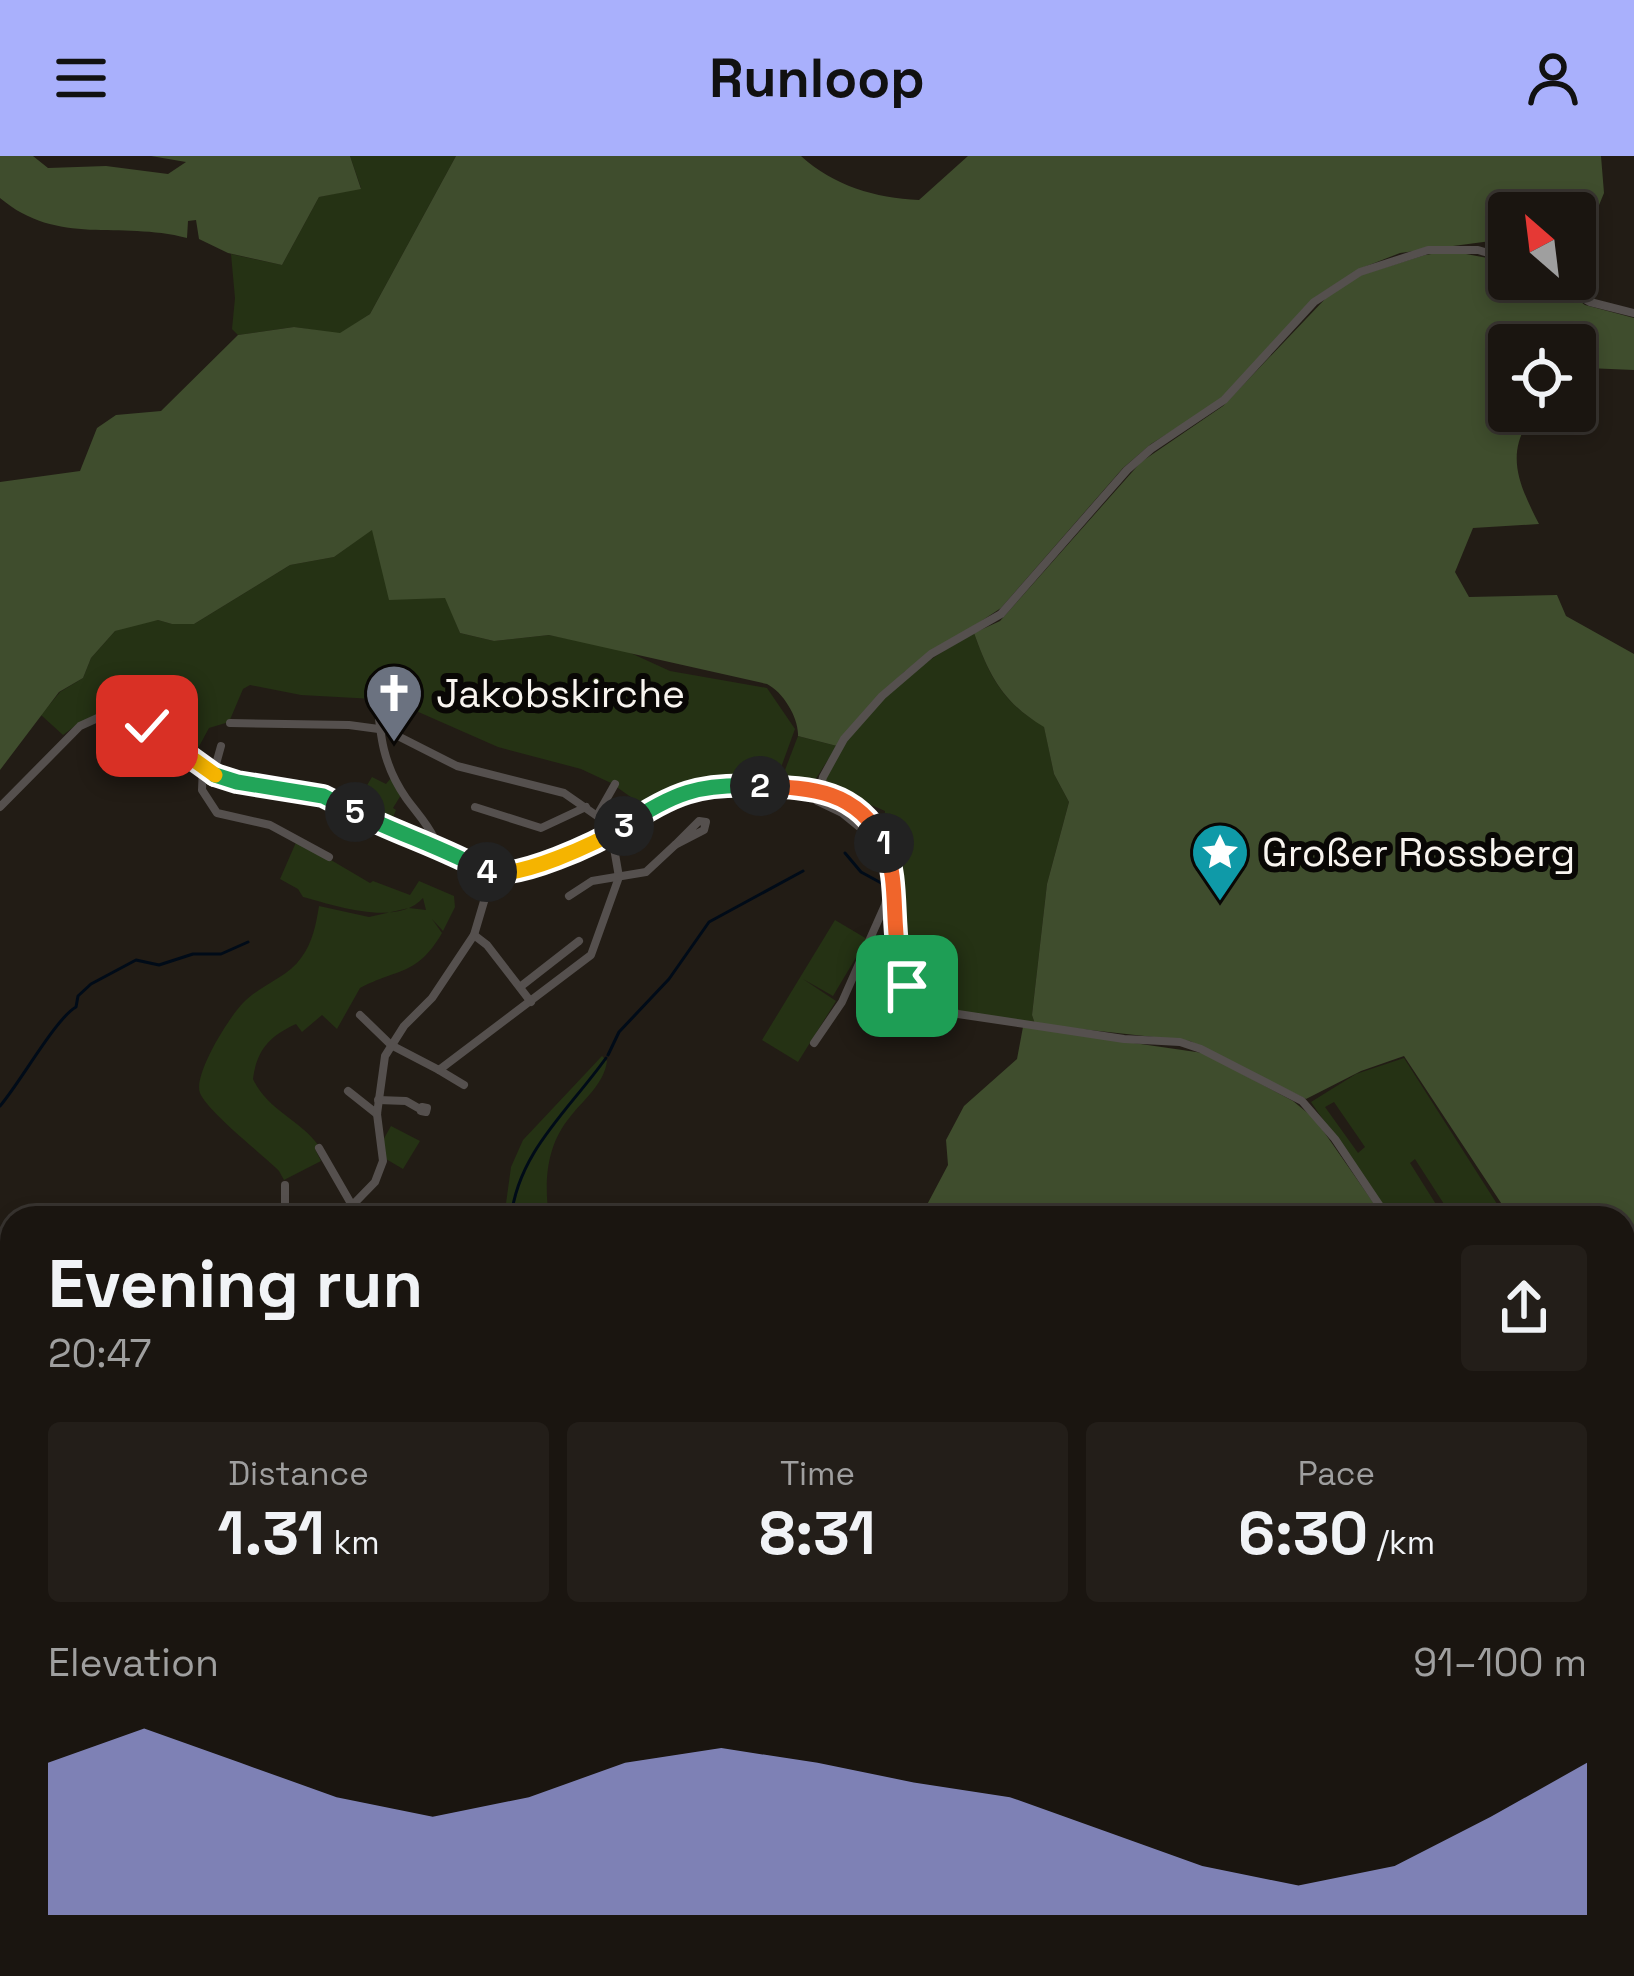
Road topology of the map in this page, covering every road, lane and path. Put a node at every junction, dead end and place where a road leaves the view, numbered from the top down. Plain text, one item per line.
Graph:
1 (1488, 253) edge
2 (1587, 300) edge
3 (1634, 313) edge
4 (377, 697) dead end
5 (230, 723) dead end
6 (377, 728) junction
7 (221, 746) dead end
8 (203, 768) junction
9 (229, 780) junction
10 (614, 784) dead end
11 (818, 789) junction
12 (0, 807) edge
13 (476, 807) dead end
14 (586, 807) junction
15 (598, 814) junction
16 (613, 832) junction
17 (432, 844) junction
18 (675, 845) dead end
19 (329, 857) dead end
20 (484, 871) junction
21 (620, 877) junction
22 (568, 896) dead end
23 (474, 935) junction
24 (580, 941) dead end
25 (520, 987) junction
26 (532, 1002) junction
27 (360, 1015) dead end
28 (814, 1043) dead end
29 (391, 1045) junction
30 (439, 1070) junction
31 (464, 1084) dead end
32 (348, 1091) dead end
33 (378, 1100) junction
34 (377, 1114) junction
35 (438, 1114) dead end
36 (319, 1148) dead end
37 (284, 1185) dead end
38 (285, 1206) edge
39 (352, 1206) edge
40 (354, 1206) edge
41 (1380, 1206) edge

1 - 11 street
2 - 3 street
4 - 6 street
5 - 6 street
6 - 14 street
6 - 17 street
7 - 9 street
8 - 9 street
8 - 12 street
8 - 19 street
9 - 17 street
10 - 15 street
11 - 16 street
11 - 28 street
11 - 41 street
13 - 14 street
14 - 15 street
15 - 16 street
16 - 20 street
16 - 21 street
17 - 20 street
18 - 21 street
20 - 23 street
21 - 22 street
21 - 26 street
23 - 25 street
23 - 29 street
24 - 25 street
25 - 26 street
26 - 30 street
27 - 29 street
29 - 30 street
29 - 33 street
30 - 31 street
32 - 34 street
33 - 34 street
33 - 35 street
34 - 40 street
36 - 39 street
37 - 38 street

